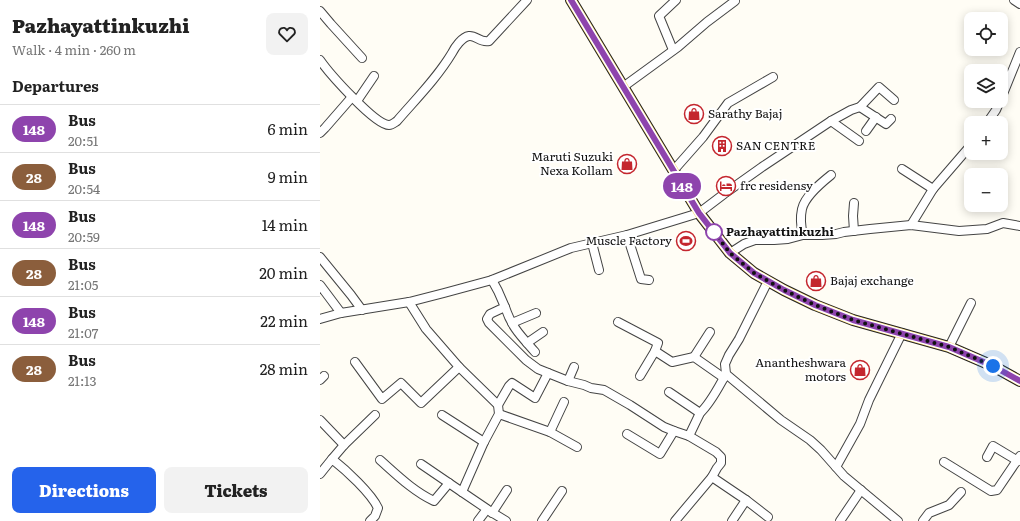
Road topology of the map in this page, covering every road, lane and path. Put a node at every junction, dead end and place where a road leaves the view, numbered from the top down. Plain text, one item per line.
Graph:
1 (527, 0) edge
2 (571, 0) edge
3 (676, 0) edge
4 (1014, 0) edge
5 (735, 1) edge
6 (1020, 4) edge
7 (320, 11) edge
8 (673, 50) junction
9 (1020, 52) edge
10 (362, 58) dead end
11 (320, 60) edge
12 (374, 76) dead end
13 (773, 77) dead end
14 (1008, 81) edge
15 (623, 87) junction
16 (354, 99) junction
17 (894, 100) dead end
18 (860, 106) junction
19 (876, 117) junction
20 (890, 119) dead end
21 (831, 121) junction
22 (866, 131) dead end
23 (320, 134) edge
24 (859, 141) dead end
25 (964, 153) edge
26 (902, 169) dead end
27 (673, 171) junction
28 (831, 175) dead end
29 (933, 189) junction
30 (854, 203) dead end
31 (699, 213) junction
32 (911, 225) junction
33 (1020, 226) edge
34 (854, 231) junction
35 (802, 235) junction
36 (627, 236) junction
37 (592, 243) junction
38 (730, 253) junction
39 (320, 257) edge
40 (599, 270) dead end
41 (492, 280) junction
42 (649, 280) dead end
43 (768, 281) junction
44 (320, 285) edge
45 (409, 302) junction
46 (971, 303) dead end
47 (505, 307) junction
48 (362, 310) junction
49 (341, 313) junction
50 (536, 313) dead end
51 (320, 319) edge
52 (618, 322) dead end
53 (512, 323) junction
54 (543, 332) dead end
55 (710, 332) dead end
56 (902, 333) junction
57 (527, 343) junction
58 (949, 347) junction
59 (655, 351) junction
60 (535, 352) dead end
61 (694, 357) junction
62 (355, 362) dead end
63 (459, 367) junction
64 (574, 367) dead end
65 (548, 373) junction
66 (640, 376) dead end
67 (725, 376) junction
68 (568, 381) junction
69 (1020, 381) edge
70 (669, 392) dead end
71 (564, 402) dead end
72 (498, 405) junction
73 (700, 413) junction
74 (499, 414) junction
75 (375, 415) dead end
76 (442, 415) dead end
77 (320, 420) edge
78 (674, 431) junction
79 (550, 432) junction
80 (627, 434) dead end
81 (689, 436) junction
82 (484, 442) junction
83 (344, 445) junction
84 (577, 447) dead end
85 (987, 457) dead end
86 (1019, 458) edge
87 (332, 459) junction
88 (380, 460) dead end
89 (944, 462) dead end
90 (421, 464) dead end
91 (836, 466) junction
92 (320, 474) edge
93 (712, 477) junction
94 (448, 483) junction
95 (507, 490) dead end
96 (861, 490) junction
97 (562, 491) dead end
98 (462, 492) junction
99 (961, 492) dead end
100 (746, 500) junction
101 (489, 511) junction
102 (768, 518) dead end
103 (370, 521) edge
104 (478, 521) edge
105 (506, 521) edge
106 (542, 521) edge
107 (675, 521) edge
108 (732, 521) edge
109 (840, 521) edge
110 (898, 521) edge
111 (922, 521) edge

1 - 16 street
2 - 15 main road
3 - 8 street
4 - 6 street
5 - 8 street
7 - 10 street
8 - 15 street
9 - 14 street
11 - 16 street
12 - 16 street
13 - 27 street
15 - 27 main road
16 - 23 street
17 - 18 street
18 - 19 street
18 - 21 street
19 - 20 street
19 - 22 street
21 - 24 street
21 - 31 street
25 - 29 street
26 - 29 street
27 - 31 main road
28 - 35 street
29 - 32 street
30 - 34 street
31 - 36 street
31 - 38 main road
32 - 33 street
32 - 34 street
34 - 35 street
35 - 38 street
36 - 37 street
36 - 42 street
37 - 40 street
37 - 41 street
38 - 43 main road
39 - 48 street
41 - 45 street
41 - 47 street
43 - 56 main road
43 - 67 street
44 - 49 street
45 - 48 street
45 - 63 street
46 - 58 street
47 - 53 street
47 - 65 street
48 - 49 street
49 - 51 street
50 - 53 street
52 - 59 street
53 - 57 street
54 - 57 street
55 - 61 street
56 - 58 main road
56 - 91 street
57 - 60 street
58 - 69 main road
59 - 61 street
59 - 66 street
61 - 67 street
62 - 63 street
63 - 72 street
64 - 68 street
65 - 68 street
65 - 72 street
67 - 73 street
67 - 91 street
68 - 78 street
70 - 73 street
71 - 79 street
72 - 74 street
73 - 81 street
74 - 79 street
74 - 82 street
75 - 83 street
76 - 82 street
77 - 83 street
78 - 80 street
78 - 81 street
79 - 84 street
81 - 93 street
82 - 98 street
83 - 87 street
85 - 86 street
86 - 89 street
87 - 92 street
87 - 103 street
88 - 94 street
90 - 94 street
91 - 96 street
93 - 100 street
93 - 107 street
94 - 98 street
95 - 101 street
96 - 109 street
96 - 110 street
97 - 106 street
98 - 101 street
99 - 111 street
100 - 102 street
100 - 108 street
101 - 104 street
101 - 105 street

